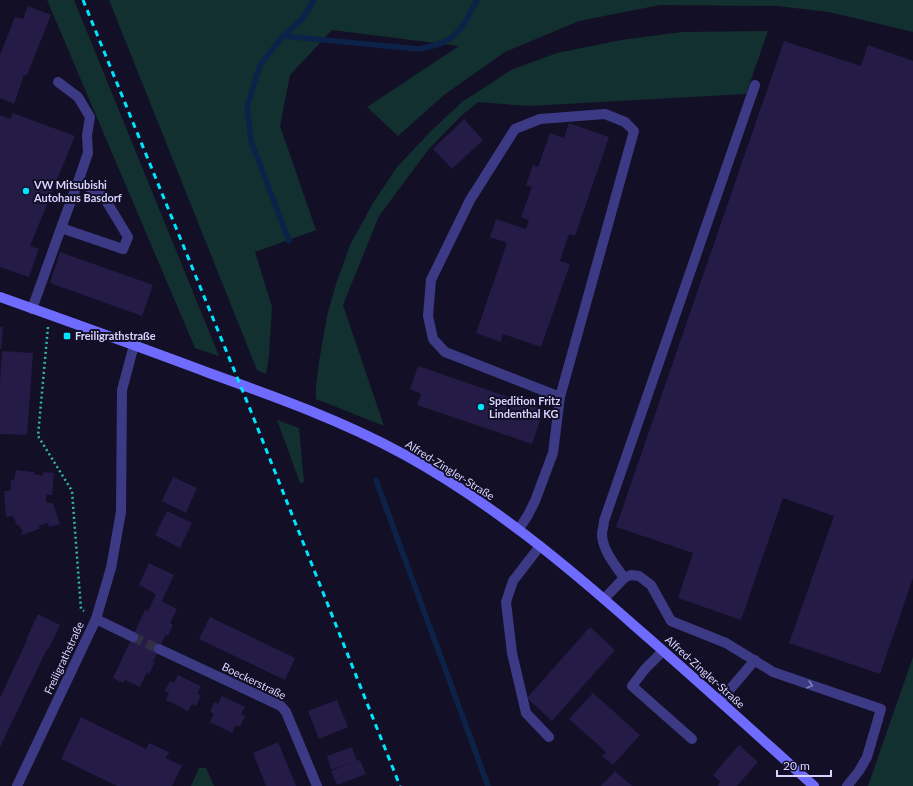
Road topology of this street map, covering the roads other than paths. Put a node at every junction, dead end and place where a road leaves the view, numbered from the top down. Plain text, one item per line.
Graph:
1 (58, 82) dead end
2 (755, 85) dead end
3 (78, 182) junction
4 (61, 228) junction
5 (0, 297) edge
6 (32, 309) junction
7 (134, 345) junction
8 (560, 397) junction
9 (519, 529) junction
10 (540, 546) junction
11 (624, 578) junction
12 (604, 599) junction
13 (96, 620) junction
14 (133, 636) tunnel mouth
15 (159, 649) tunnel mouth
16 (663, 651) junction
17 (755, 660) junction
18 (720, 701) junction
19 (549, 737) dead end
20 (692, 739) dead end
21 (17, 786) edge
22 (317, 786) edge
23 (814, 786) edge
24 (847, 786) edge

1 - 3 street
2 - 11 street
3 - 4 street
3 - 4 street
4 - 6 street
5 - 6 street, Alfred-Zingler-Straße
6 - 7 street, Alfred-Zingler-Straße
7 - 9 street, Alfred-Zingler-Straße
7 - 13 street, Freiligrathstraße
8 - 8 street
8 - 9 street
9 - 10 street, Alfred-Zingler-Straße
10 - 12 street, Alfred-Zingler-Straße
10 - 19 street
11 - 12 street
11 - 17 street
12 - 16 street, Alfred-Zingler-Straße
13 - 14 street
13 - 21 street, Freiligrathstraße
15 - 22 street, Boeckerstraße
16 - 18 street, Alfred-Zingler-Straße
16 - 20 street
17 - 18 street
17 -> 24 street
18 - 23 street, Alfred-Zingler-Straße

